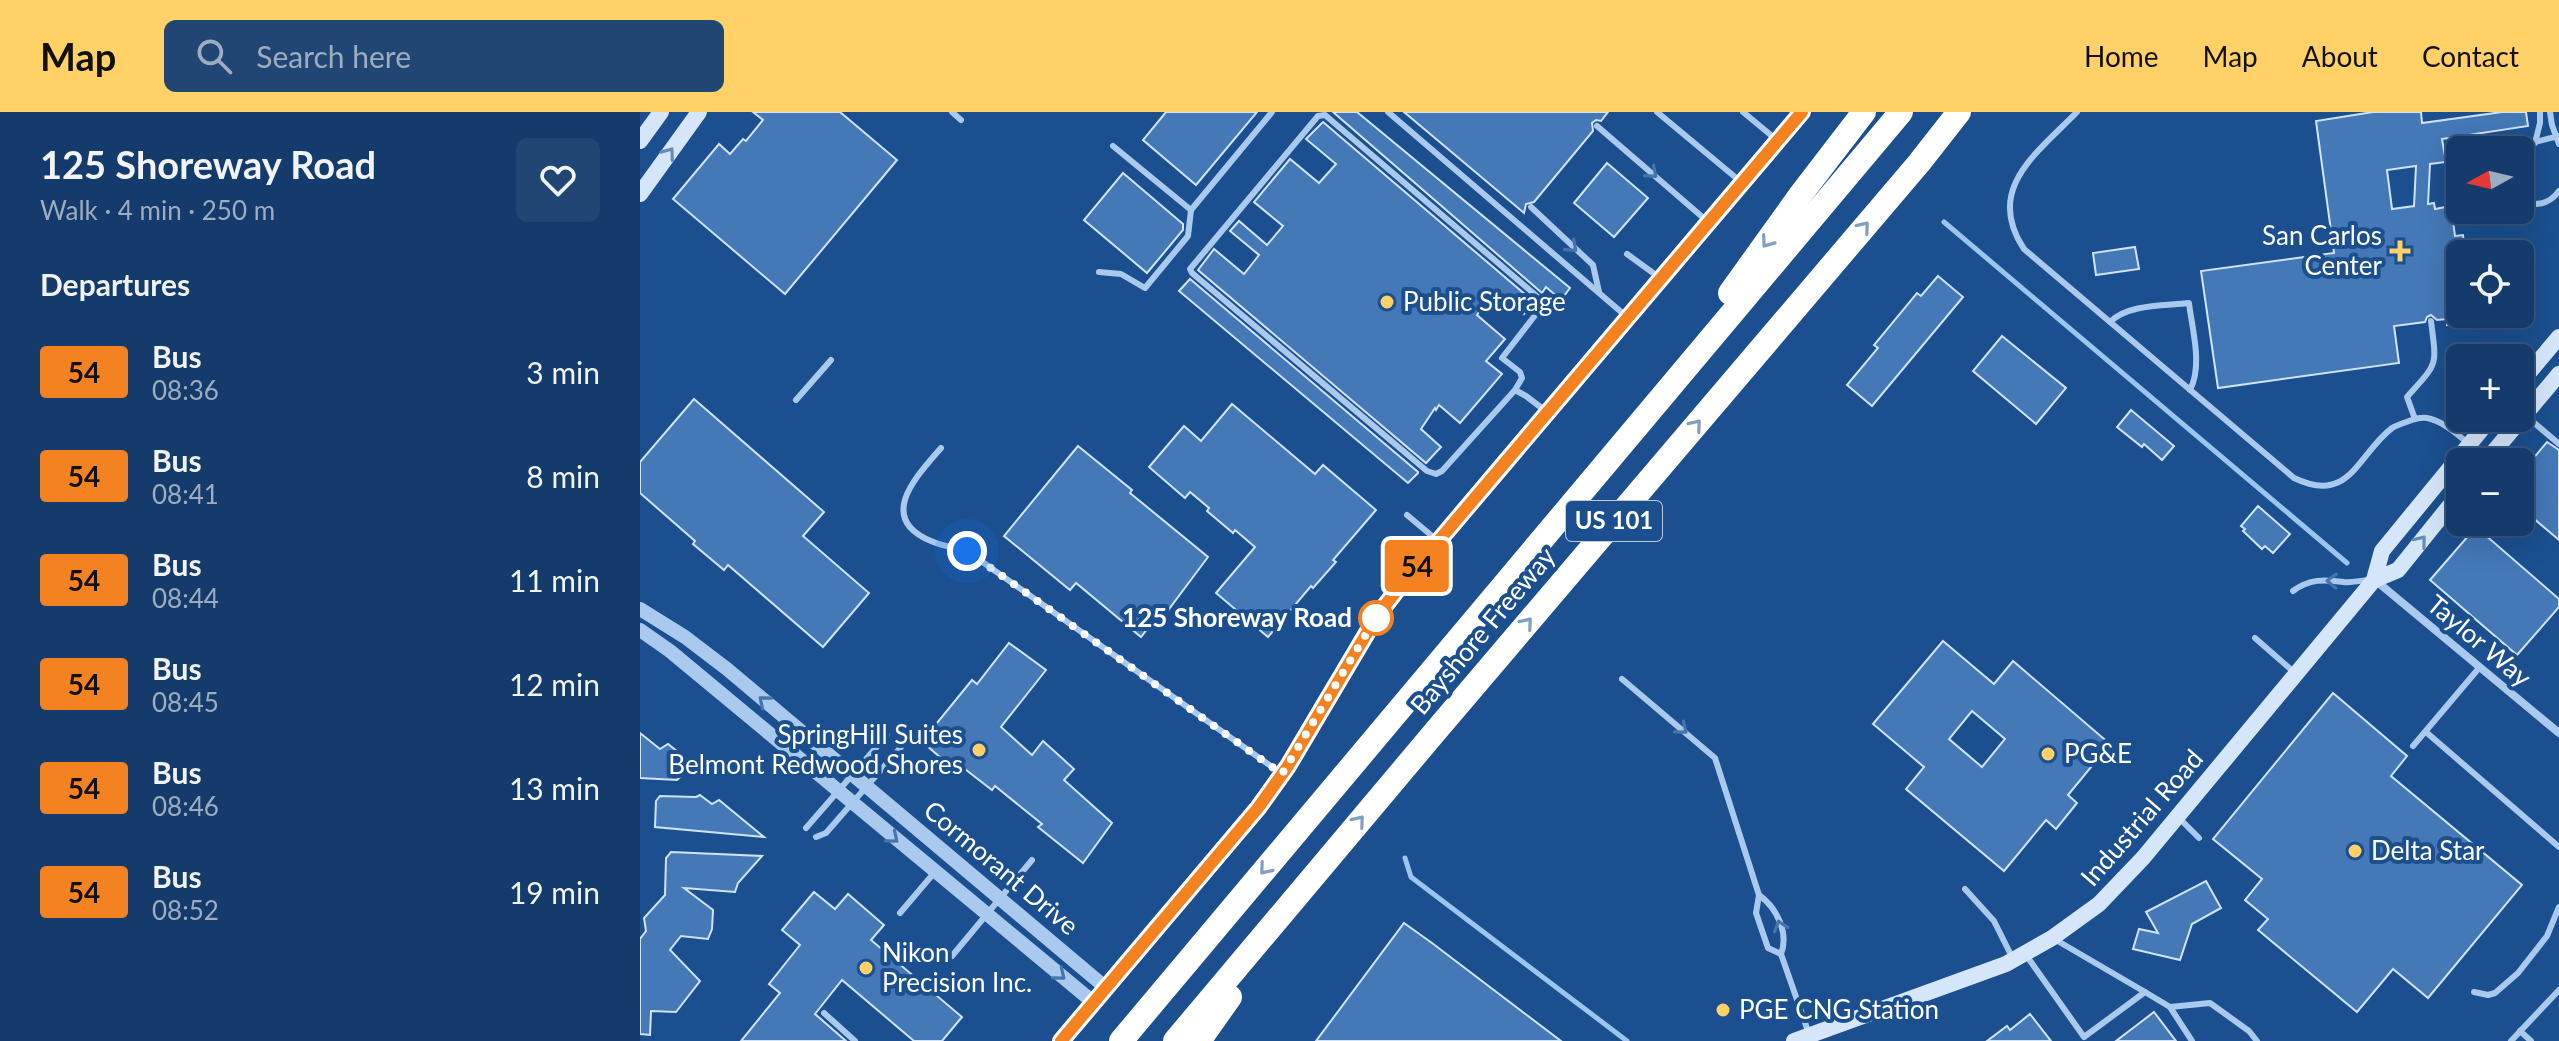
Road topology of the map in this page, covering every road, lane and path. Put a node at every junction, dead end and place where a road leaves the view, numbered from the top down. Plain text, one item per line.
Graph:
1 (661, 112) edge
2 (699, 112) edge
3 (952, 112) edge
4 (1272, 112) edge
5 (1388, 112) edge
6 (1657, 112) edge
7 (1743, 112) edge
8 (1802, 112) edge
9 (1864, 112) edge
10 (1901, 112) edge
11 (1959, 112) edge
12 (1980, 112) edge
13 (2077, 112) edge
14 (2540, 112) edge
15 (2550, 112) edge
16 (961, 120) dead end
17 (1597, 126) dead end
18 (2558, 139) edge
19 (640, 141) edge
20 (1778, 141) junction
21 (2535, 143) joint
22 (1113, 146) dead end
23 (1919, 163) junction
24 (1741, 182) junction
25 (2559, 191) edge
26 (640, 194) edge
27 (2534, 205) edge
28 (1531, 207) dead end
29 (1191, 210) junction
30 (1707, 221) junction
31 (1627, 254) dead end
32 (1099, 272) dead end
33 (1660, 278) junction
34 (1599, 293) junction
35 (1627, 317) junction
36 (2431, 321) dead end
37 (2110, 322) junction
38 (2559, 337) edge
39 (831, 360) dead end
40 (2534, 366) edge
41 (2559, 374) edge
42 (1515, 390) junction
43 (2190, 390) junction
44 (796, 400) dead end
45 (2534, 404) edge
46 (1547, 412) junction
47 (2415, 419) junction
48 (2534, 423) edge
49 (2479, 432) edge
50 (2511, 432) edge
51 (2469, 444) junction
52 (2559, 444) edge
53 (1621, 445) junction
54 (941, 448) dead end
55 (2497, 448) edge
56 (2446, 510) edge
57 (1407, 515) dead end
58 (1438, 541) junction
59 (2374, 580) junction
60 (2293, 591) dead end
61 (640, 609) edge
62 (640, 630) edge
63 (2255, 638) dead end
64 (2479, 668) junction
65 (2296, 674) junction
66 (1622, 679) dead end
67 (2426, 732) junction
68 (2559, 733) edge
69 (887, 735) dead end
70 (2413, 746) dead end
71 (901, 747) dead end
72 (852, 774) junction
73 (1282, 774) junction
74 (867, 787) junction
75 (837, 791) junction
76 (852, 803) junction
77 (2178, 817) junction
78 (806, 828) dead end
79 (816, 837) dead end
80 (2199, 838) dead end
81 (2559, 847) edge
82 (1032, 860) dead end
83 (935, 872) junction
84 (1309, 881) junction
85 (1965, 889) dead end
86 (1759, 895) junction
87 (999, 898) junction
88 (2559, 907) edge
89 (900, 913) dead end
90 (986, 914) junction
91 (2052, 938) junction
92 (1781, 954) junction
93 (952, 956) dead end
94 (2020, 957) junction
95 (1105, 987) junction
96 (2559, 990) edge
97 (2145, 992) junction
98 (2474, 992) dead end
99 (1093, 1002) junction
100 (2170, 1007) junction
101 (824, 1013) dead end
102 (2520, 1031) junction
103 (1802, 1038) edge
104 (855, 1041) edge
105 (1061, 1041) edge
106 (1121, 1041) edge
107 (1175, 1041) edge
108 (1199, 1041) edge
109 (2192, 1041) edge
110 (2257, 1041) edge
111 (2511, 1041) edge
112 (2531, 1041) edge

1 - 19 main road
26 -> 2 main road
3 - 16 lane
4 - 29 lane
5 - 34 lane
6 - 24 lane
7 - 20 lane
8 - 20 street
9 -> 53 highway
10 - 53 highway, Bayshore Freeway / US 101
11 - 23 highway, Bayshore Freeway / US 101
12 - 23 highway
13 - 37 lane
14 - 21 lane
15 - 18 lane
17 -> 30 lane
18 - 21 lane
20 - 24 street
22 - 29 lane
84 -> 23 highway, Bayshore Freeway / US 101
24 - 30 street
25 - 27 lane
28 -> 34 lane
29 - 32 lane
30 - 33 street
31 - 33 lane
33 - 35 street
34 - 35 lane
35 - 46 street
36 - 47 lane
37 - 43 lane
37 - 43 lane
38 - 40 main road
39 - 44 lane
41 - 45 main road
42 - 42 lane
42 - 46 lane
43 - 47 lane
46 - 58 street
47 - 51 lane
48 - 52 lane
49 - 51 main road, Industrial Road
50 - 55 main road
51 - 59 main road, Industrial Road
53 -> 106 highway, Bayshore Freeway / US 101
54 - 73 lane
59 -> 56 main road, Industrial Road
57 - 58 lane
58 - 73 street
59 -> 60 lane
59 - 64 street, Taylor Way
59 - 65 main road, Industrial Road
72 -> 61 street, Cormorant Drive
62 - 75 street, Cormorant Drive
63 - 65 lane
64 - 67 lane
64 - 68 street, Taylor Way
65 - 77 main road, Industrial Road
66 -> 86 lane
67 - 70 lane
67 - 81 lane
69 - 72 lane
71 - 74 lane
72 - 74 street, Cormorant Drive
72 - 75 lane
73 - 95 street
74 - 76 lane
74 - 87 street, Cormorant Drive
75 - 76 street, Cormorant Drive
75 - 78 lane
76 - 79 lane
76 -> 83 street, Cormorant Drive
77 - 80 lane
77 - 91 main road, Industrial Road
82 - 87 lane
83 - 89 lane
83 - 90 street, Cormorant Drive
84 - 107 highway, Bayshore Freeway / US 101
84 - 108 highway
85 - 94 lane
92 -> 86 lane
86 - 92 lane
87 - 90 lane
87 - 95 street, Cormorant Drive
88 - 98 lane
90 - 93 lane
90 -> 99 street, Cormorant Drive
91 - 94 main road, Industrial Road
91 - 97 lane
92 - 103 lane
94 - 97 lane
94 - 103 main road, Industrial Road
95 - 99 street
96 - 102 lane
97 - 100 lane
99 - 105 street
100 - 109 lane
100 - 110 lane
101 - 104 lane
102 - 111 lane
102 - 112 lane

